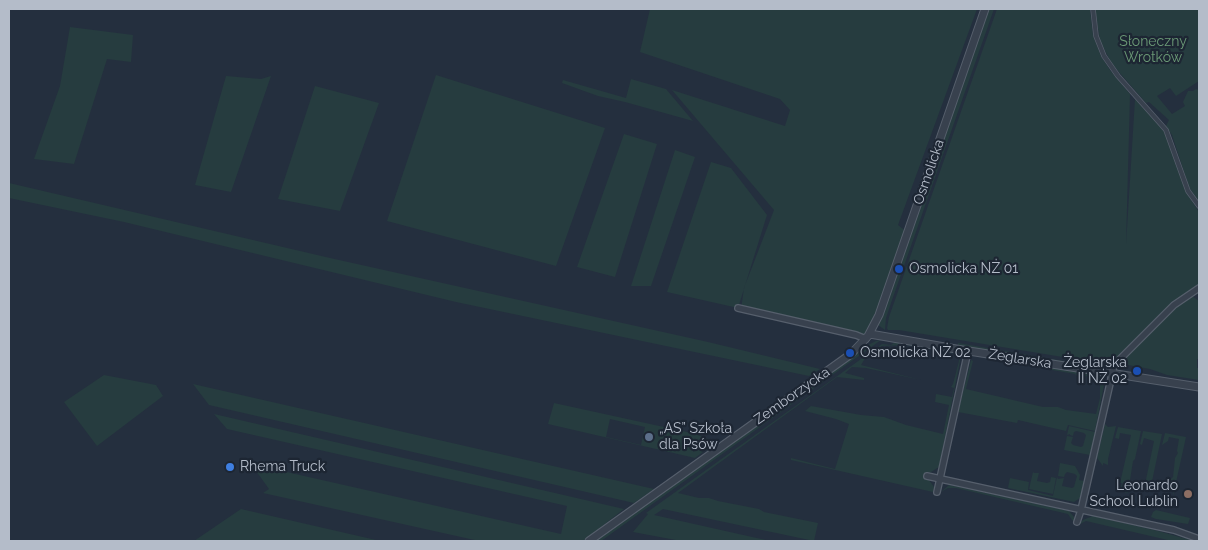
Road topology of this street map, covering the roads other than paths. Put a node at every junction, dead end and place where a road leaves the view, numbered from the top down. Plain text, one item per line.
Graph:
1 (985, 9) edge
2 (1092, 9) edge
3 (1199, 206) edge
4 (1199, 288) edge
5 (738, 308) dead end
6 (868, 336) junction
7 (968, 351) junction
8 (1112, 374) junction
9 (1199, 387) edge
10 (927, 476) dead end
11 (940, 478) junction
12 (937, 492) dead end
13 (1082, 510) junction
14 (1077, 522) dead end
15 (1199, 539) edge
16 (589, 541) edge

1 - 6 street, Osmolicka
2 - 3 street
4 - 8 street
5 - 6 street, Żeglarska
6 - 7 street, Żeglarska
6 - 16 street, Zemborzycka
7 - 8 street, Żeglarska
7 - 11 street
8 - 9 street, Żeglarska
8 - 13 street
10 - 11 street
11 - 12 street
11 - 13 street
13 - 14 street
13 - 15 street

